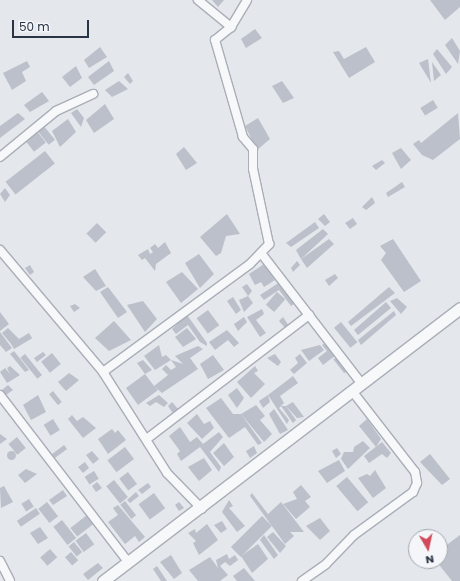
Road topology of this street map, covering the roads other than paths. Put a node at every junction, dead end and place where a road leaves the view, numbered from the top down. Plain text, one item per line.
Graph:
1 (198, 0) edge
2 (247, 0) edge
3 (231, 28) junction
4 (93, 94) dead end
5 (0, 157) edge
6 (0, 250) edge
7 (261, 253) junction
8 (460, 308) edge
9 (309, 314) junction
10 (103, 372) junction
11 (362, 384) junction
12 (352, 392) junction
13 (0, 395) edge
14 (148, 438) junction
15 (202, 509) junction
16 (0, 561) edge
17 (128, 562) junction
18 (10, 581) edge
19 (103, 581) edge
20 (302, 581) edge

1 - 3 street
2 - 3 street
3 - 7 street
4 - 5 street
6 - 10 street
7 - 9 street
7 - 10 street
8 - 11 street
9 - 11 street
9 - 14 street
10 - 14 street
11 - 12 street
12 - 15 street
12 - 20 street
13 - 17 street
14 - 15 street
15 - 17 street
16 - 18 street
17 - 19 street

